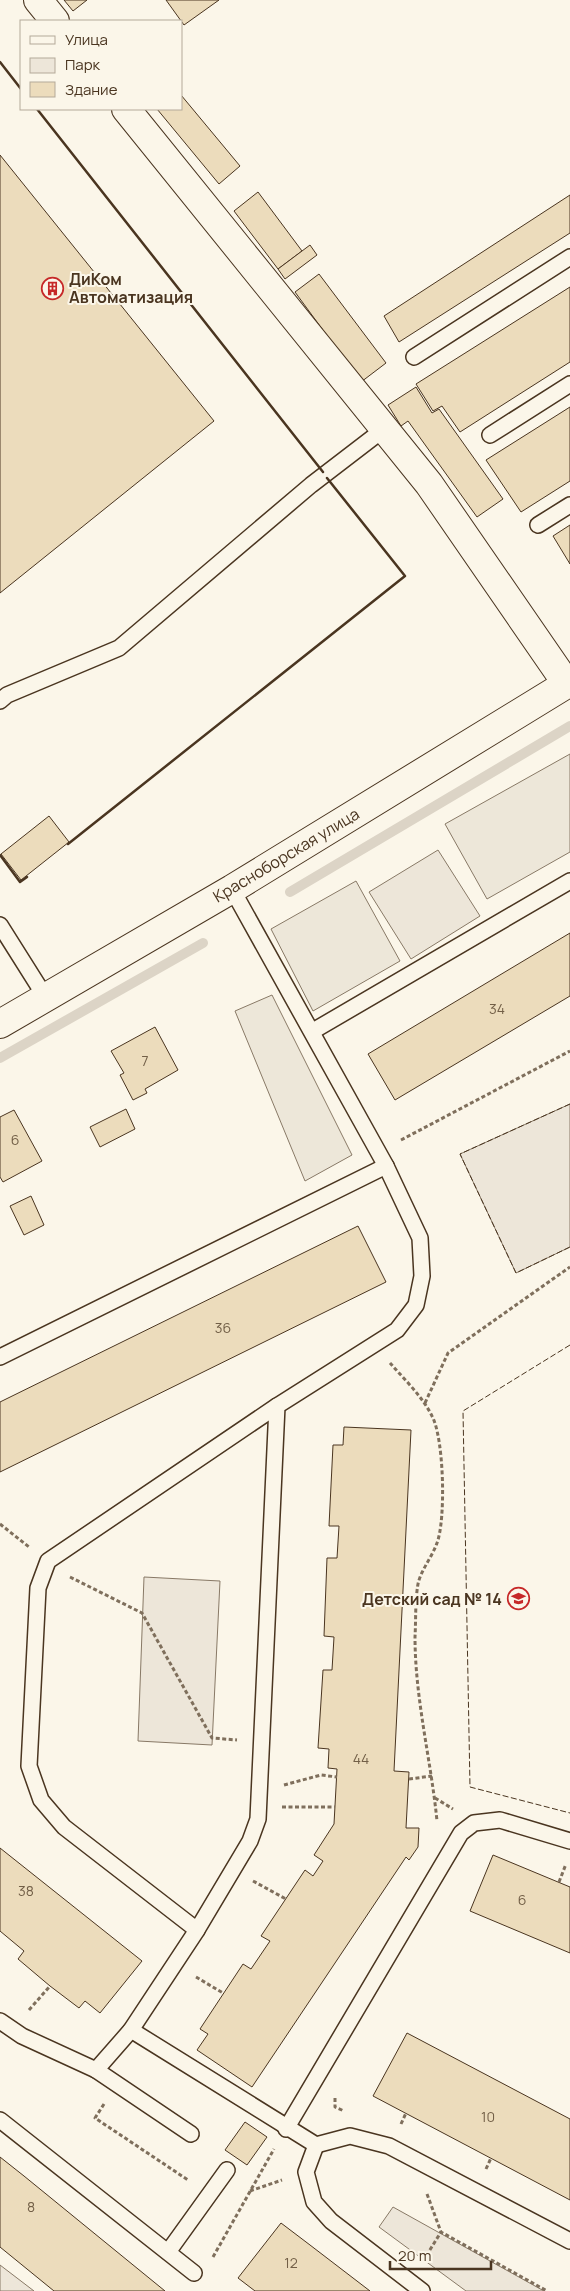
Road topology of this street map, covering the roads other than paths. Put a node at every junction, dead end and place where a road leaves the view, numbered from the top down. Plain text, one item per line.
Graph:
1 (38, 0) edge
2 (54, 20) edge
3 (127, 110) edge
4 (570, 257) edge
5 (414, 357) dead end
6 (570, 384) edge
7 (384, 429) junction
8 (490, 435) dead end
9 (570, 505) edge
10 (538, 525) dead end
11 (569, 683) edge
12 (0, 701) edge
13 (570, 881) edge
14 (232, 889) junction
15 (0, 925) edge
16 (46, 998) junction
17 (0, 1024) edge
18 (313, 1031) junction
19 (386, 1166) junction
20 (0, 1357) edge
21 (277, 1406) junction
22 (570, 1841) edge
23 (198, 1930) junction
24 (6, 2026) edge
25 (131, 2030) junction
26 (96, 2070) junction
27 (0, 2120) edge
28 (286, 2129) junction
29 (191, 2134) dead end
30 (316, 2145) junction
31 (227, 2170) dead end
32 (570, 2241) edge
33 (168, 2252) junction
34 (194, 2273) dead end
35 (422, 2291) edge

1 - 2 street
3 - 7 street
4 - 5 lane
6 - 8 lane
7 - 11 street
7 - 12 lane
9 - 10 lane
11 - 14 street, Красноборская улица
13 - 18 lane
14 - 16 street, Красноборская улица
14 - 18 lane
15 - 16 lane
16 - 17 street, Красноборская улица
18 - 19 lane
19 - 20 lane
19 - 21 lane
21 - 23 lane
21 - 23 lane
22 - 28 lane
23 - 25 lane
24 - 26 lane
25 - 26 lane
25 - 28 lane
26 - 29 lane
27 - 33 lane
28 - 30 lane
30 - 32 lane
30 - 35 lane
31 - 33 lane
33 - 34 lane

